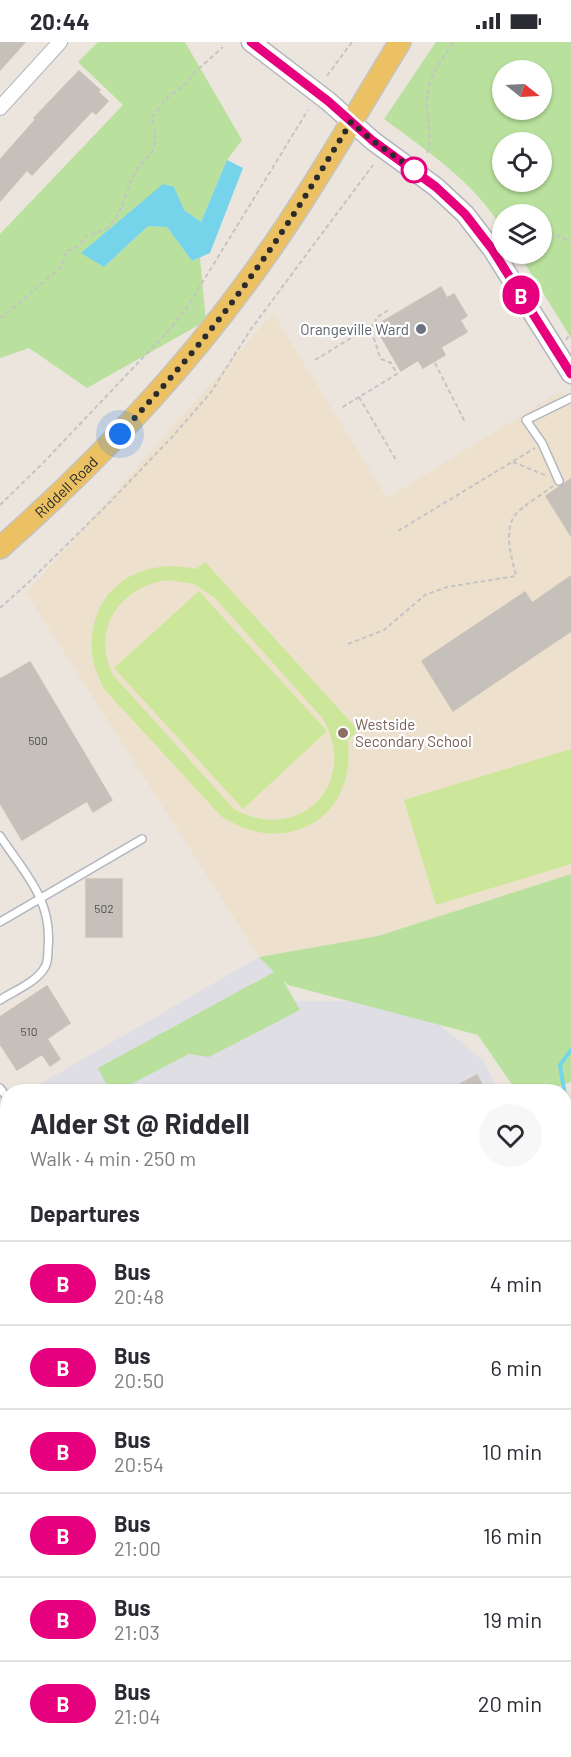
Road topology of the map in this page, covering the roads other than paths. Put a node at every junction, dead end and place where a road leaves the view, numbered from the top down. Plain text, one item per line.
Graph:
1 (60, 42) edge
2 (251, 42) edge
3 (400, 42) edge
4 (0, 108) edge
5 (351, 122) junction
6 (571, 374) edge
7 (571, 398) edge
8 (559, 481) road end
9 (0, 548) edge
10 (0, 836) edge
11 (142, 839) dead end
12 (42, 898) junction
13 (0, 922) edge
14 (0, 1000) edge

1 - 4 street
2 - 5 street
3 - 5 main road, Riddell Road
5 - 6 street
5 - 9 main road, Riddell Road
7 - 8 lane
10 - 12 lane
11 - 12 lane
12 - 13 lane
12 - 14 lane

